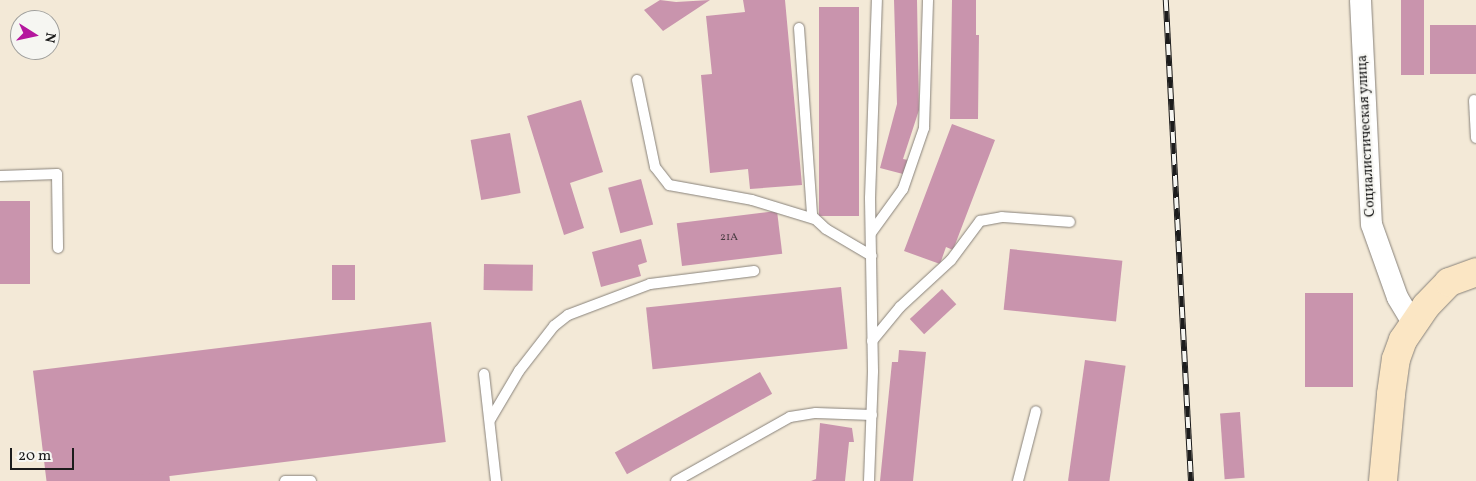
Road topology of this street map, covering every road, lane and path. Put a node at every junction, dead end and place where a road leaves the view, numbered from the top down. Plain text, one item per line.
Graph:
1 (877, 0) edge
2 (928, 0) edge
3 (1360, 0) edge
4 (799, 28) dead end
5 (637, 80) dead end
6 (1474, 100) dead end
7 (1476, 138) edge
8 (0, 176) edge
9 (814, 218) junction
10 (1070, 222) dead end
11 (871, 234) junction
12 (58, 248) dead end
13 (872, 256) junction
14 (754, 272) dead end
15 (1476, 272) edge
16 (1413, 324) junction
17 (872, 341) junction
18 (484, 374) dead end
19 (1036, 411) dead end
20 (872, 415) junction
21 (490, 420) junction
22 (285, 481) edge
23 (311, 481) edge
24 (496, 481) edge
25 (676, 481) edge
26 (869, 481) edge
27 (1018, 481) edge
28 (1383, 481) edge

1 - 11 lane
2 - 11 lane
3 - 16 street, Социалистическая улица
4 - 9 lane
5 - 9 lane
6 - 7 lane
8 - 12 lane
9 - 13 lane
10 - 17 lane
11 - 13 lane
13 - 17 lane
14 - 21 lane
15 - 16 main road
16 - 28 main road
17 - 20 lane
18 - 21 lane
19 - 27 lane
20 - 25 lane
20 - 26 lane
21 - 24 lane
22 - 23 lane

